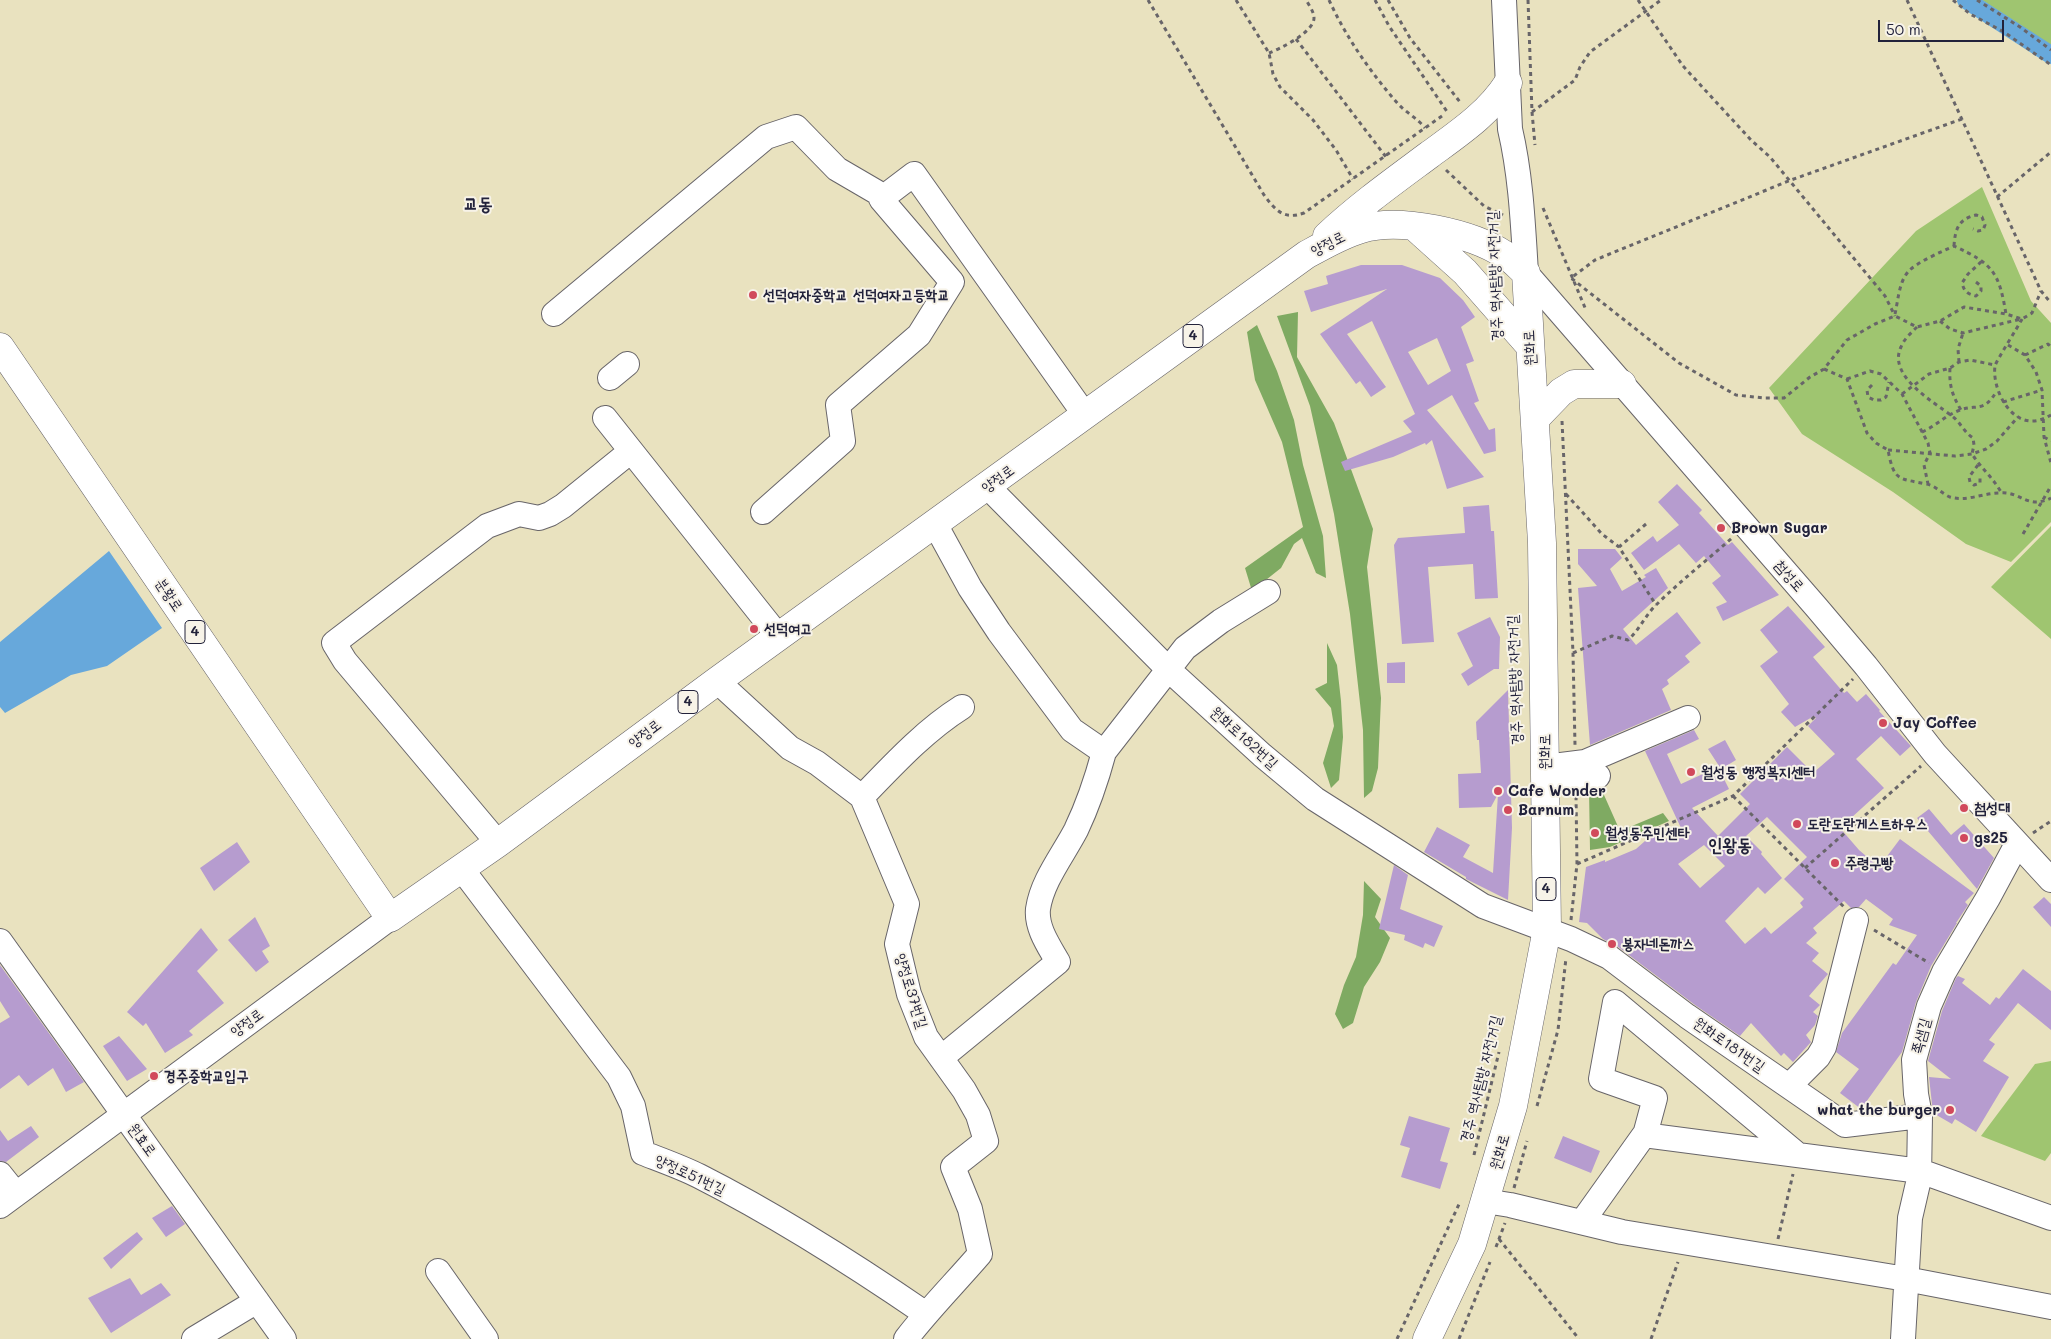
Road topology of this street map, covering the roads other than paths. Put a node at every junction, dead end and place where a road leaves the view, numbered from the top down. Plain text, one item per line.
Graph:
1 (1504, 0) edge
2 (1518, 0) edge
3 (1508, 83) junction
4 (1525, 148) junction
5 (885, 197) junction
6 (1415, 227) junction
7 (1306, 255) junction
8 (1526, 273) junction
9 (554, 314) dead end
10 (1530, 346) junction
11 (0, 347) edge
12 (1622, 384) junction
13 (1085, 415) junction
14 (605, 418) dead end
15 (1535, 419) junction
16 (631, 451) junction
17 (987, 486) junction
18 (763, 512) dead end
19 (935, 524) junction
20 (1268, 592) dead end
21 (779, 637) junction
22 (1169, 670) junction
23 (717, 681) junction
24 (962, 707) dead end
25 (1688, 718) dead end
26 (1104, 752) junction
27 (1545, 773) junction
28 (1598, 776) dead end
29 (862, 797) junction
30 (498, 843) junction
31 (2017, 844) junction
32 (461, 868) junction
33 (2051, 880) edge
34 (390, 918) junction
35 (1856, 920) road end
36 (1546, 929) junction
37 (0, 941) edge
38 (941, 1058) junction
39 (1789, 1086) junction
40 (124, 1114) junction
41 (1920, 1116) junction
42 (1645, 1135) junction
43 (1798, 1155) junction
44 (1920, 1171) junction
45 (0, 1174) edge
46 (8, 1200) edge
47 (1473, 1201) junction
48 (2051, 1218) edge
49 (1582, 1222) junction
50 (438, 1271) dead end
51 (1906, 1279) junction
52 (257, 1301) junction
53 (2051, 1307) edge
54 (926, 1314) junction
55 (194, 1339) edge
56 (284, 1339) edge
57 (486, 1339) edge
58 (906, 1339) edge
59 (1427, 1339) edge
60 (1903, 1339) edge

1 - 3 street, 원화로
2 - 4 street
3 - 4 street, 원화로
3 - 7 main road
4 - 8 street, 원화로
5 - 9 street
5 - 13 street
5 - 18 street
6 - 7 main road, 양정로 / 4
6 - 8 main road, 양정로 / 4
6 - 10 main road
7 - 13 main road, 양정로 / 4
8 - 10 main road, 원화로 / 4
8 - 12 street, 첨성로
10 - 15 main road, 원화로 / 4
11 - 34 main road, 분황로 / 4
12 - 15 main road
12 - 31 street, 첨성로
13 - 17 main road, 양정로 / 4
14 - 16 street
15 - 27 main road, 원화로 / 4
16 - 21 street
16 - 30 street
17 - 19 main road, 양정로 / 4
17 - 22 street, 원화로182번길
19 - 21 main road, 양정로 / 4
19 - 26 street
20 - 22 street
21 - 23 main road, 양정로 / 4
22 - 26 street
22 - 36 street, 원화로182번길
23 - 29 street
23 - 30 main road, 양정로 / 4
24 - 29 street
25 - 27 street
26 - 38 street
27 - 28 street
27 - 36 main road, 원화로 / 4
29 - 38 street, 양정로37번길
30 - 32 main road, 양정로 / 4
31 - 33 street, 첨성로
31 - 41 street, 쪽샘길
32 - 34 main road, 양정로 / 4
32 - 54 street, 양정로51번길
34 - 40 street, 양정로
35 - 39 street
36 - 39 street, 원화로181번길
36 - 47 main road, 원화로 / 4
37 - 40 street, 원효로
38 - 54 street, 양정로37번길
39 - 41 street, 원화로181번길
40 - 46 street, 양정로
40 - 52 street, 원효로
41 - 44 street, 쪽샘길
42 - 43 street
42 - 43 street
42 - 49 street
43 - 44 street
44 - 48 street
44 - 51 street, 쪽샘길
45 - 46 street
47 - 49 street
47 - 59 main road, 원화로 / 4
49 - 51 street
50 - 57 street
51 - 53 street
51 - 60 street, 쪽샘길
52 - 55 street
52 - 56 street, 원효로
54 - 58 street

